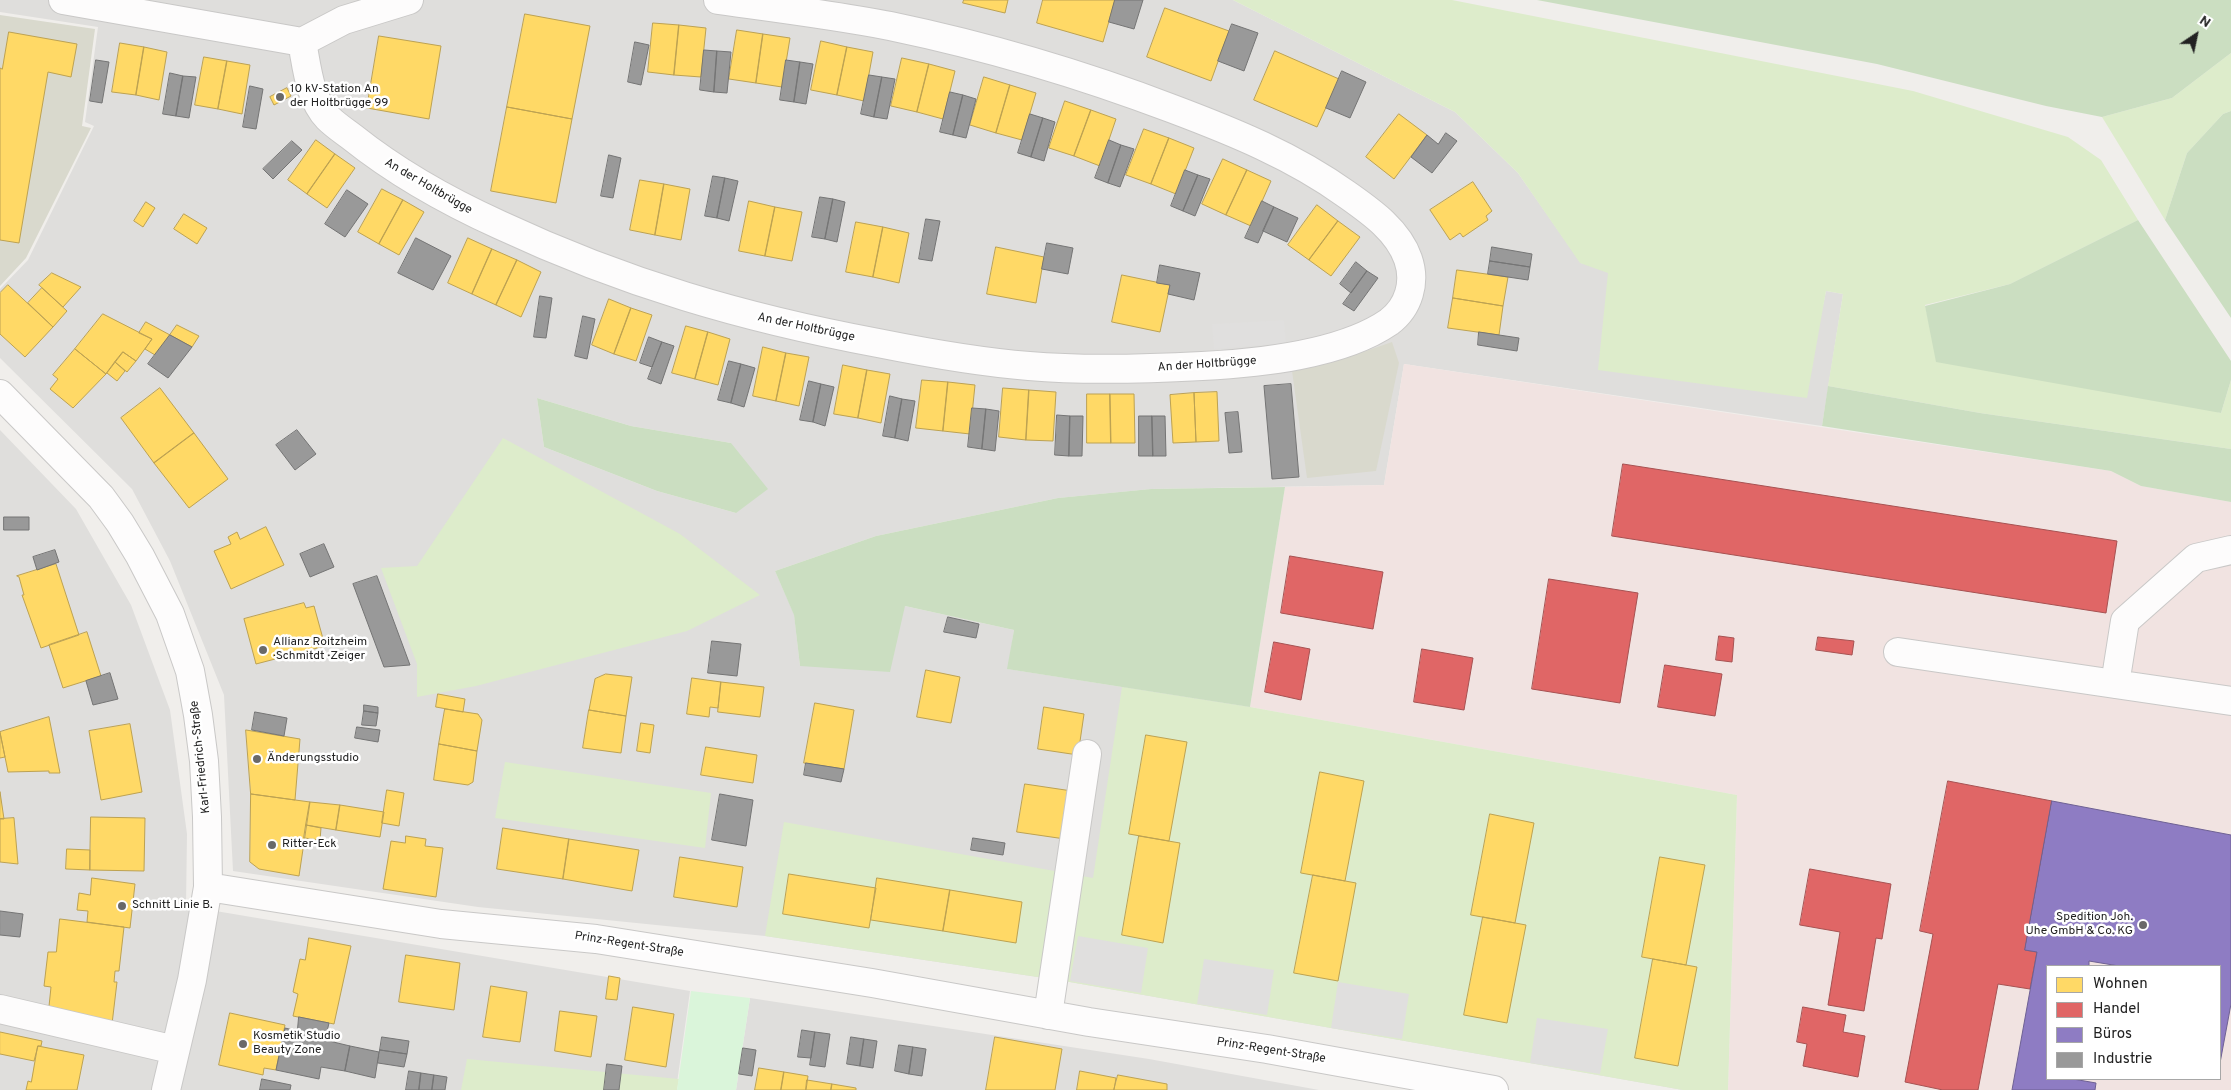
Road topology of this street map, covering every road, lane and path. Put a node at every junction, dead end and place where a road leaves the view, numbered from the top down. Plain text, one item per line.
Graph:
1 (63, 0) edge
2 (409, 0) edge
3 (718, 0) edge
4 (302, 42) junction
5 (0, 394) edge
6 (2231, 550) edge
7 (1898, 652) dead end
8 (2114, 684) junction
9 (2231, 701) edge
10 (1087, 754) dead end
11 (208, 887) junction
12 (0, 1009) edge
13 (1048, 1015) junction
14 (175, 1050) junction
15 (166, 1090) edge
16 (1494, 1090) edge

1 - 4 street
2 - 4 street
3 - 4 street, An der Holtbrügge
5 - 11 street, Karl-Friedrich-Straße
6 - 8 street
7 - 8 street
8 - 9 street
10 - 13 street
11 - 13 street, Prinz-Regent-Straße
11 - 14 street, Karl-Friedrich-Straße
12 - 14 street
13 - 16 street, Prinz-Regent-Straße
14 - 15 street, Karl-Friedrich-Straße

